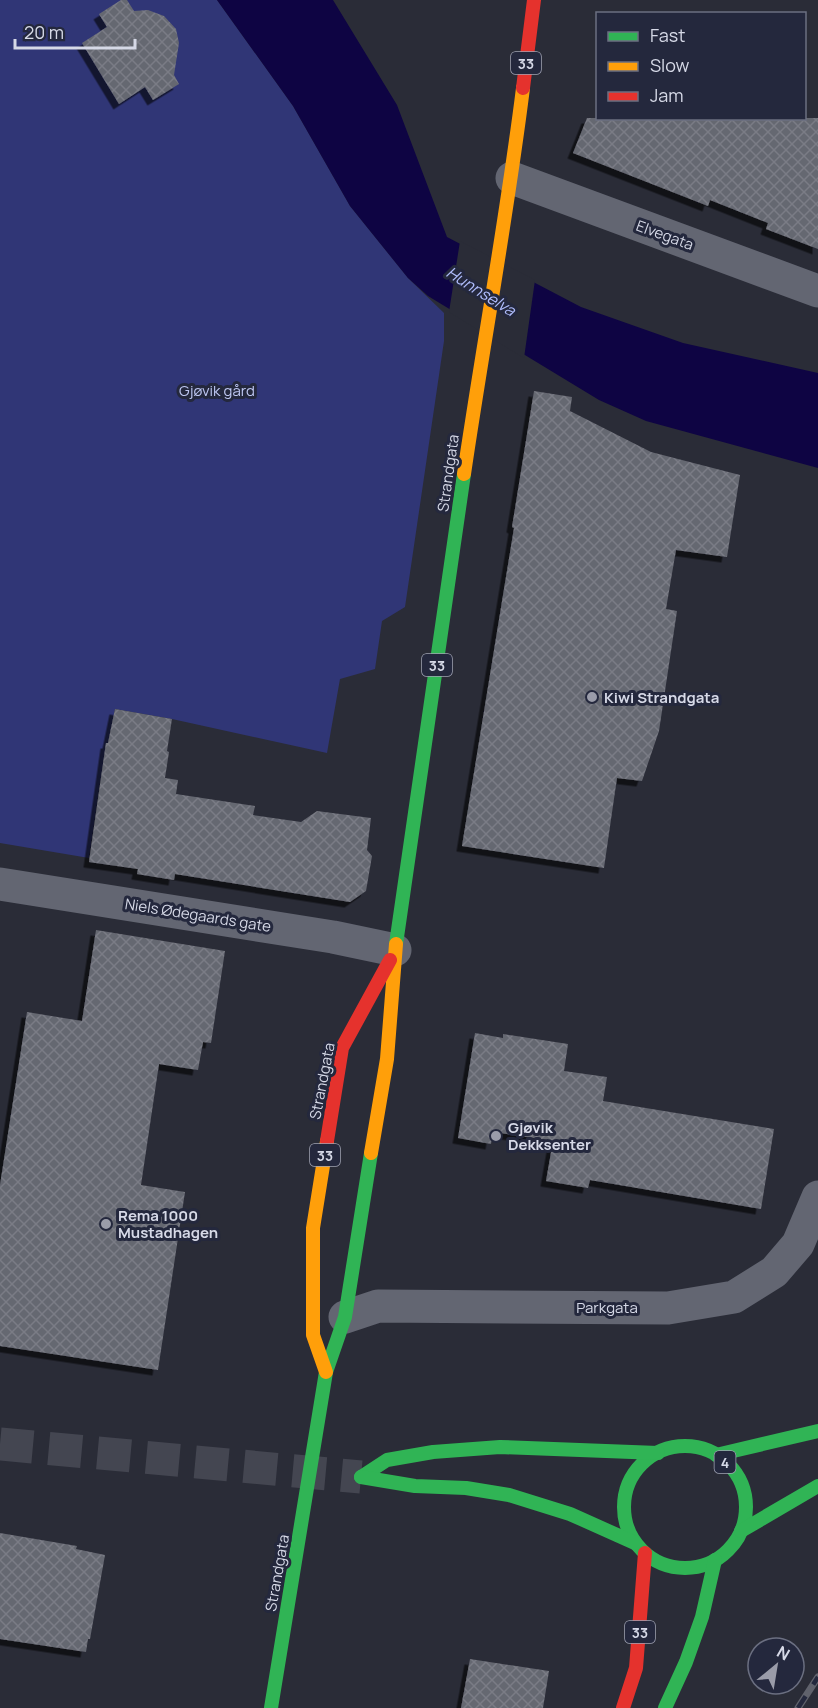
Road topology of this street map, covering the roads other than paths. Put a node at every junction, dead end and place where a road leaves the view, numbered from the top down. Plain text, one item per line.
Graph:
1 (534, 0) edge
2 (512, 178) junction
3 (818, 291) edge
4 (0, 884) edge
5 (395, 950) junction
6 (818, 1197) edge
7 (345, 1317) junction
8 (326, 1372) junction
9 (818, 1431) edge
10 (658, 1452) junction
11 (716, 1455) junction
12 (818, 1486) edge
13 (741, 1531) junction
14 (640, 1548) junction
15 (715, 1560) junction
16 (271, 1708) edge
17 (623, 1708) edge
18 (665, 1708) edge

1 - 2 main road, Strandgata / 33
2 - 3 street, Elvegata
2 - 5 main road, Strandgata / 33
4 - 5 street, Niels Ødegaards gate
5 - 7 main road, Strandgata / 33
5 - 8 main road, Strandgata / 33
6 - 7 street, Parkgata
7 - 8 main road, Strandgata / 33
8 - 16 main road, Strandgata / 33
9 - 11 main road, 4
10 - 11 main road, 4
10 - 14 main road
10 - 14 main road, 4
11 - 13 main road, 4
12 - 13 main road
13 - 15 main road
14 - 15 main road, 4
14 - 17 main road, 33
15 - 18 main road

